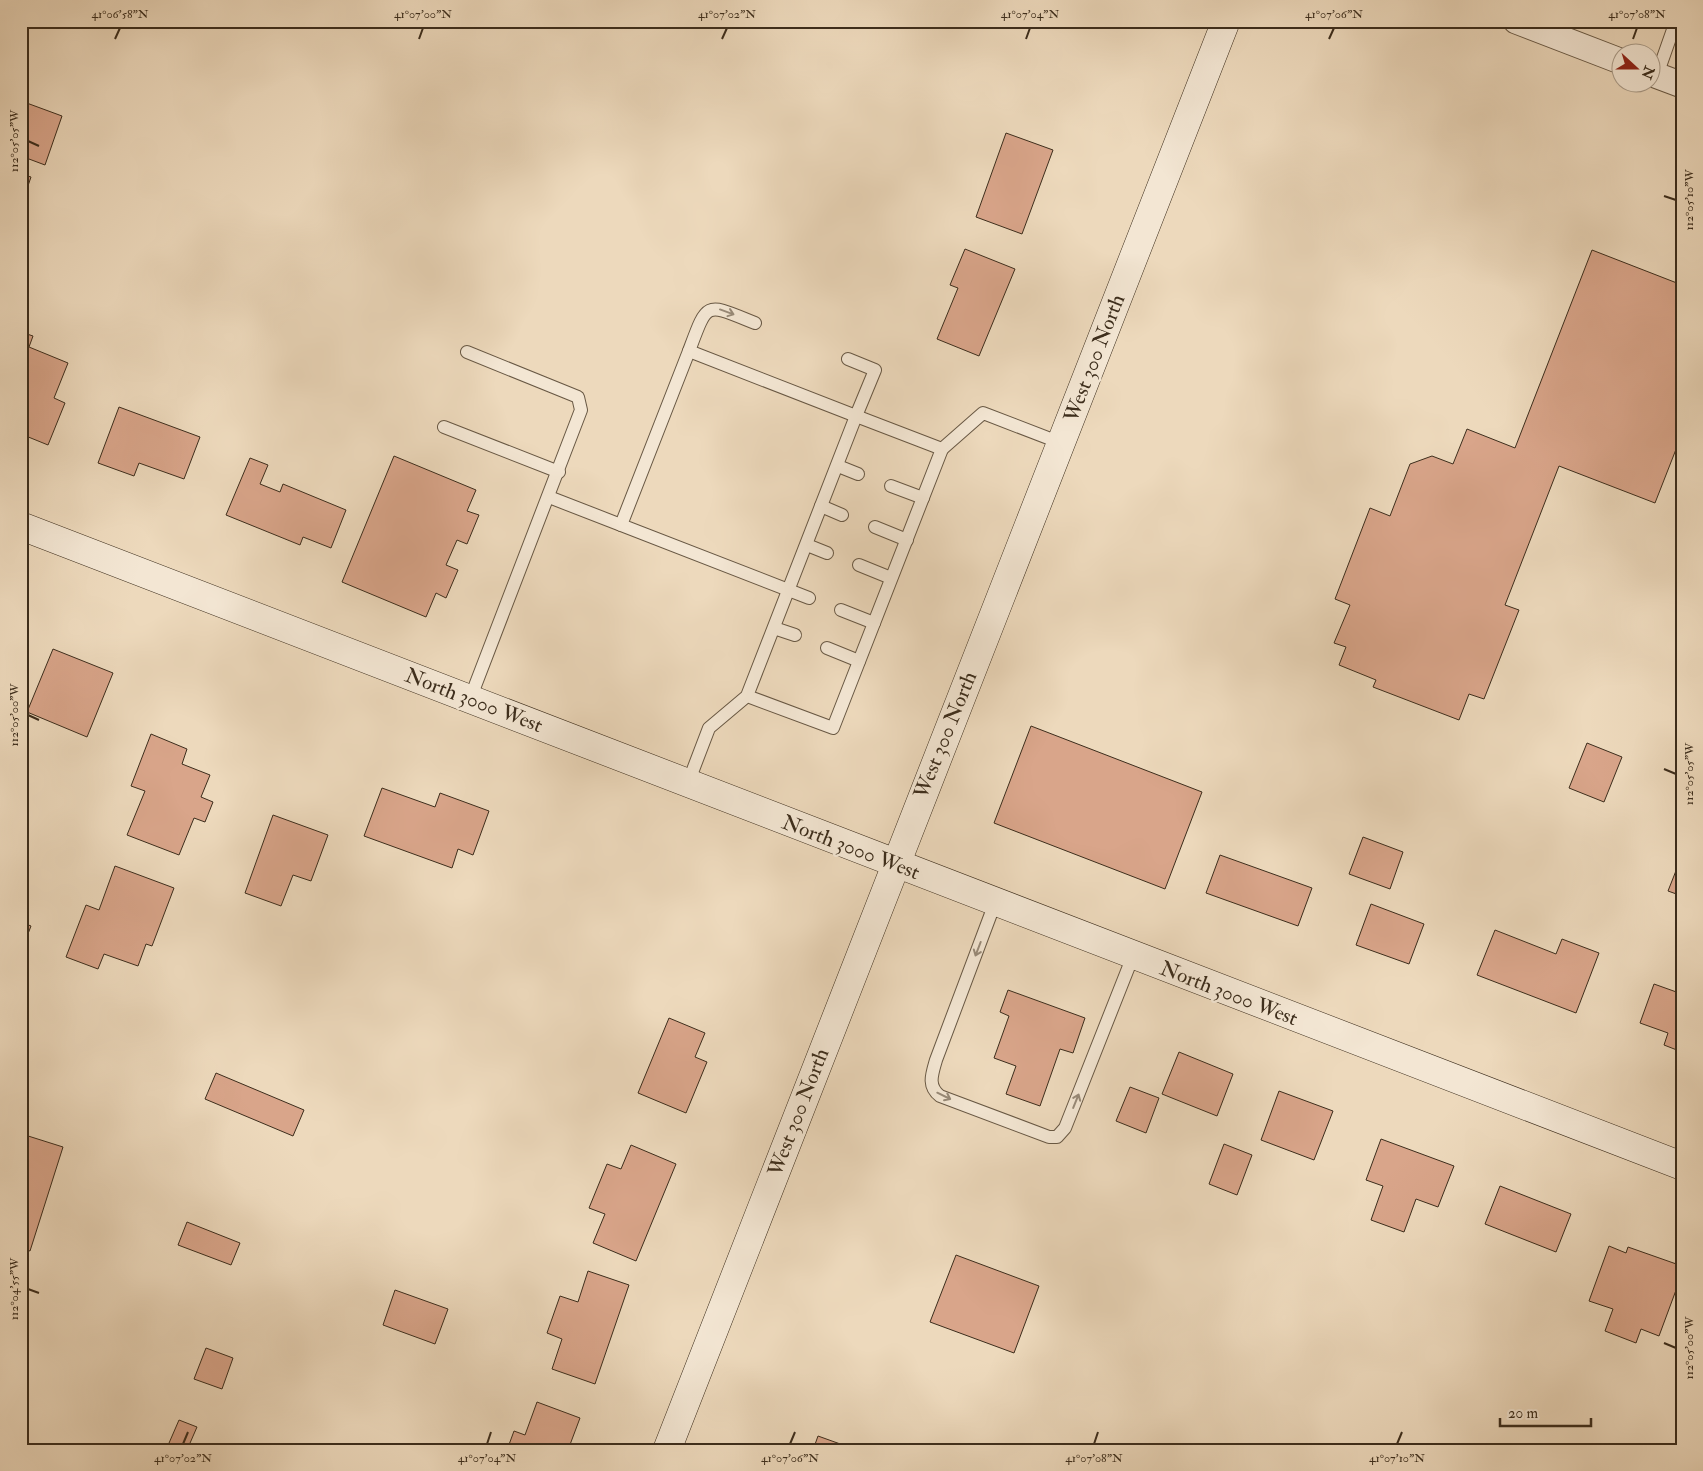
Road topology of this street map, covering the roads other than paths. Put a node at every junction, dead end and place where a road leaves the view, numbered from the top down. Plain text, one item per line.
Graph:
1 (1226, 21) edge
2 (1516, 21) edge
3 (1676, 21) edge
4 (1610, 57) edge
5 (1660, 60) edge
6 (1660, 76) edge
7 (1682, 85) edge
8 (755, 323) dead end
9 (689, 351) junction
10 (467, 352) dead end
11 (848, 359) dead end
12 (856, 416) junction
13 (444, 427) dead end
14 (1061, 443) junction
15 (942, 450) junction
16 (838, 466) junction
17 (559, 472) junction
18 (858, 474) dead end
19 (891, 486) dead end
20 (549, 497) junction
21 (923, 498) junction
22 (821, 506) junction
23 (842, 515) dead end
24 (621, 524) junction
25 (21, 526) edge
26 (875, 527) dead end
27 (907, 540) junction
28 (807, 545) junction
29 (827, 553) dead end
30 (859, 565) dead end
31 (892, 578) junction
32 (789, 590) junction
33 (809, 598) dead end
34 (841, 610) dead end
35 (874, 623) junction
36 (774, 628) junction
37 (795, 635) dead end
38 (827, 648) dead end
39 (859, 661) junction
40 (747, 696) junction
41 (470, 699) junction
42 (688, 783) junction
43 (895, 863) junction
44 (995, 903) junction
45 (1133, 956) junction
46 (1682, 1166) edge
47 (667, 1450) edge

1 - 14 main road, West 300 North
2 - 4 street
3 - 5 lane
6 - 7 street
9 -> 8 lane
9 - 12 lane
9 - 24 lane
10 - 17 lane
11 - 12 lane
12 - 15 lane
12 - 16 lane
13 - 17 lane
14 - 15 lane
14 - 43 main road, West 300 North
15 - 21 lane
16 - 18 lane
16 - 22 lane
17 - 20 lane
19 - 21 lane
20 - 24 lane
20 - 41 lane
21 - 27 lane
22 - 23 lane
22 - 28 lane
24 - 32 lane
25 - 41 main road, North 3000 West
26 - 27 lane
27 - 31 lane
28 - 29 lane
28 - 32 lane
30 - 31 lane
31 - 35 lane
32 - 33 lane
32 - 36 lane
34 - 35 lane
35 - 39 lane
36 - 37 lane
36 - 40 lane
38 - 39 lane
39 - 40 lane
40 - 42 lane
41 - 42 main road, North 3000 West
42 - 43 main road, North 3000 West
43 - 44 main road, North 3000 West
43 - 47 main road, West 300 North
44 - 45 main road, North 3000 West
44 -> 45 lane
45 - 46 main road, North 3000 West

